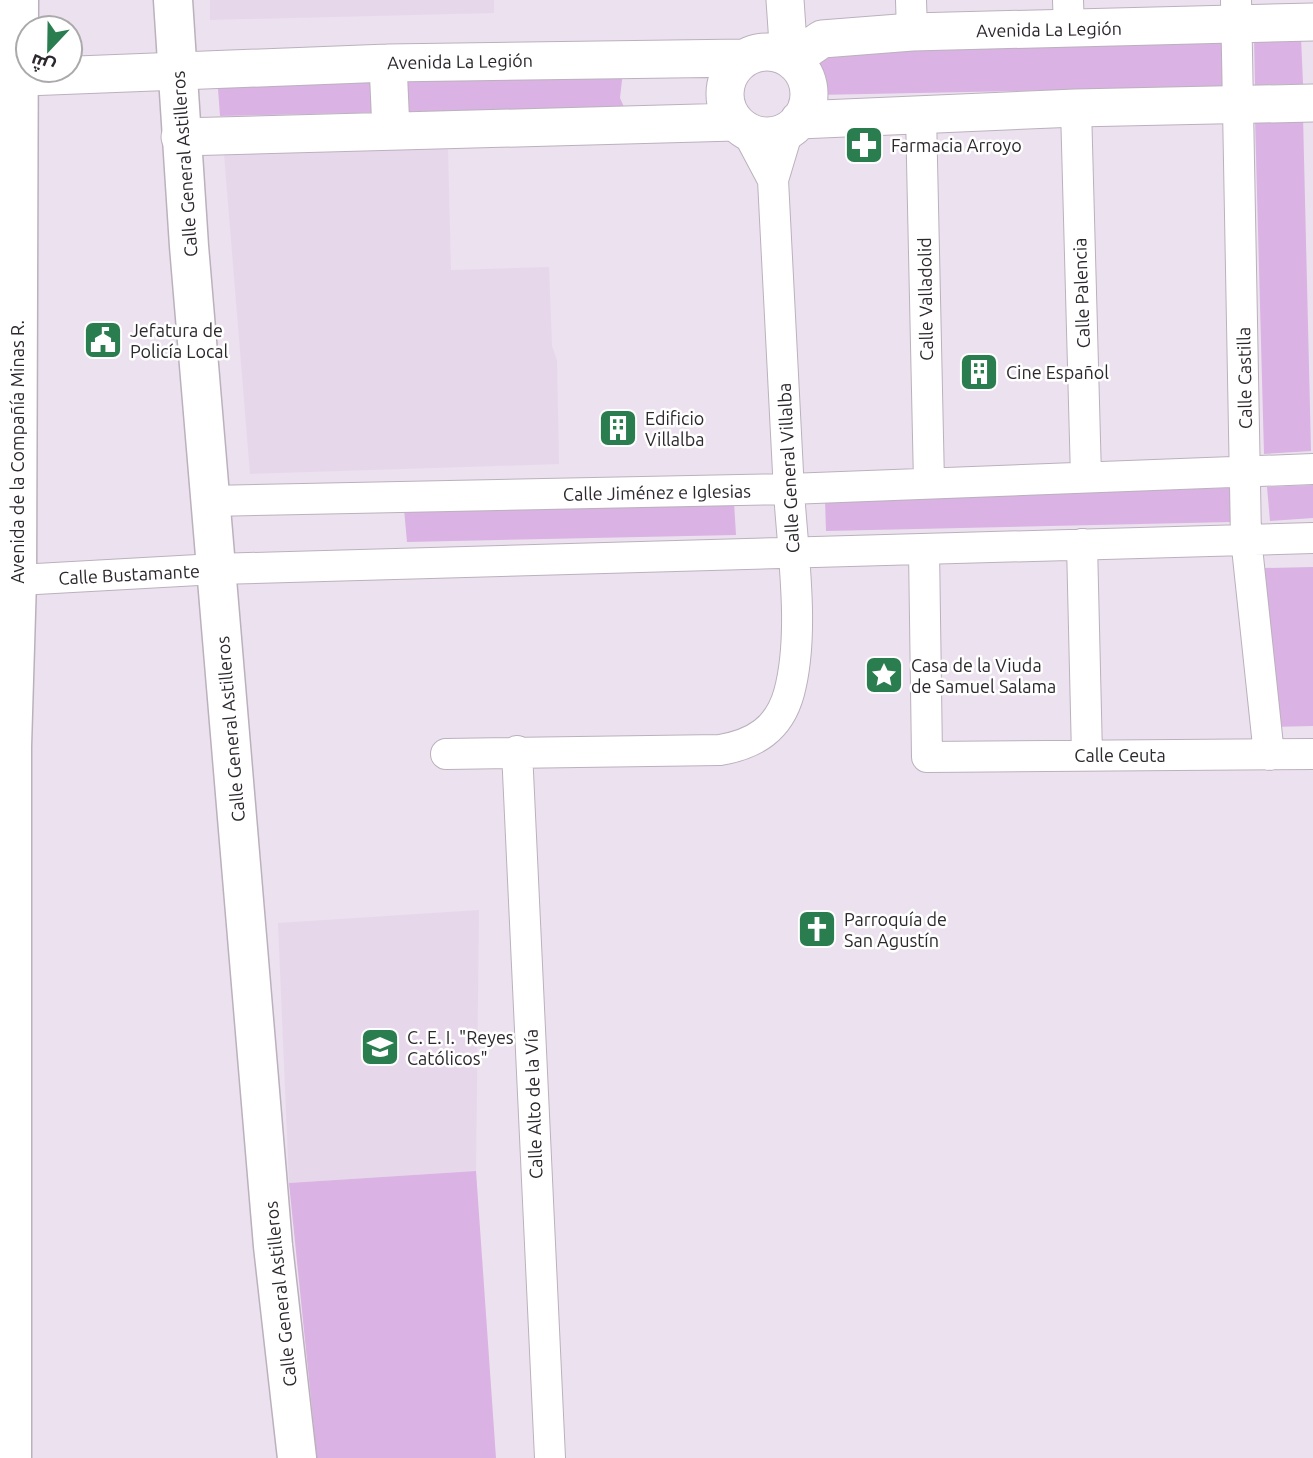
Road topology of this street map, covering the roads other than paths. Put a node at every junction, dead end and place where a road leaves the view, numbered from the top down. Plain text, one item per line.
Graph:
1 (19, 0) edge
2 (173, 0) edge
3 (775, 0) edge
4 (785, 0) edge
5 (1236, 12) edge
6 (1068, 15) edge
7 (912, 16) edge
8 (1313, 22) edge
9 (771, 58) junction
10 (388, 63) junction
11 (177, 69) junction
12 (10, 77) edge
13 (1313, 103) edge
14 (1238, 106) junction
15 (1076, 108) junction
16 (921, 114) junction
17 (793, 125) junction
18 (741, 127) junction
19 (391, 131) junction
20 (180, 137) junction
21 (773, 180) junction
22 (1313, 469) edge
23 (1245, 472) junction
24 (1086, 477) junction
25 (929, 483) junction
26 (789, 489) junction
27 (211, 501) junction
28 (1246, 538) junction
29 (1313, 538) edge
30 (1082, 544) junction
31 (924, 549) junction
32 (793, 552) junction
33 (216, 569) junction
34 (8, 581) edge
35 (517, 751) junction
36 (446, 754) dead end
37 (1313, 754) edge
38 (1087, 755) junction
39 (1269, 755) junction
40 (12, 1458) edge
41 (297, 1458) edge
42 (550, 1458) edge

1 - 12 main road, Avenida de la Compañía Minas R.
2 - 11 main road, Calle General Astilleros
3 - 9 street
4 - 9 street
5 - 6 street, Avenida La Legión
5 - 8 street, Avenida La Legión
5 - 14 street, Calle Castilla
6 - 7 street, Avenida La Legión
7 - 9 street, Avenida La Legión
9 - 10 street, Avenida La Legión
9 - 17 street
9 - 18 street
10 - 11 street, Avenida La Legión
10 - 19 street
11 - 12 street, Avenida La Legión
11 - 20 main road, Calle General Astilleros
12 - 34 main road, Avenida de la Compañía Minas R.
13 - 14 street
14 - 15 street
14 - 23 street, Calle Castilla
15 - 16 street
15 - 24 street, Calle Palencia
16 - 17 street
16 - 25 street, Calle Valladolid
17 - 18 street
17 - 21 street, Calle General Villalba
18 - 19 street
18 - 21 street, Calle General Villalba
19 - 20 street
20 - 27 main road, Calle General Astilleros
21 - 26 street, Calle General Villalba
22 - 23 street, Calle Jiménez e Iglesias
23 - 24 street, Calle Jiménez e Iglesias
23 - 28 street, Calle Castilla
24 - 25 street, Calle Jiménez e Iglesias
25 - 26 street, Calle Jiménez e Iglesias
26 - 27 street, Calle Jiménez e Iglesias
26 - 32 street, Calle General Villalba
27 - 33 main road, Calle General Astilleros
28 - 29 street
28 - 30 street
28 - 39 street, Calle Castilla
30 - 31 street
30 - 38 street
31 - 32 street
31 - 38 street, Calle Ceuta
32 - 33 street
32 - 35 street, Calle General Villalba
33 - 34 street, Calle Bustamante
33 - 41 main road, Calle General Astilleros
34 - 40 main road, Avenida de la Compañía Minas R.
35 - 36 street
35 - 42 street, Calle Alto de la Vía
37 - 39 street, Calle Ceuta
38 - 39 street, Calle Ceuta

